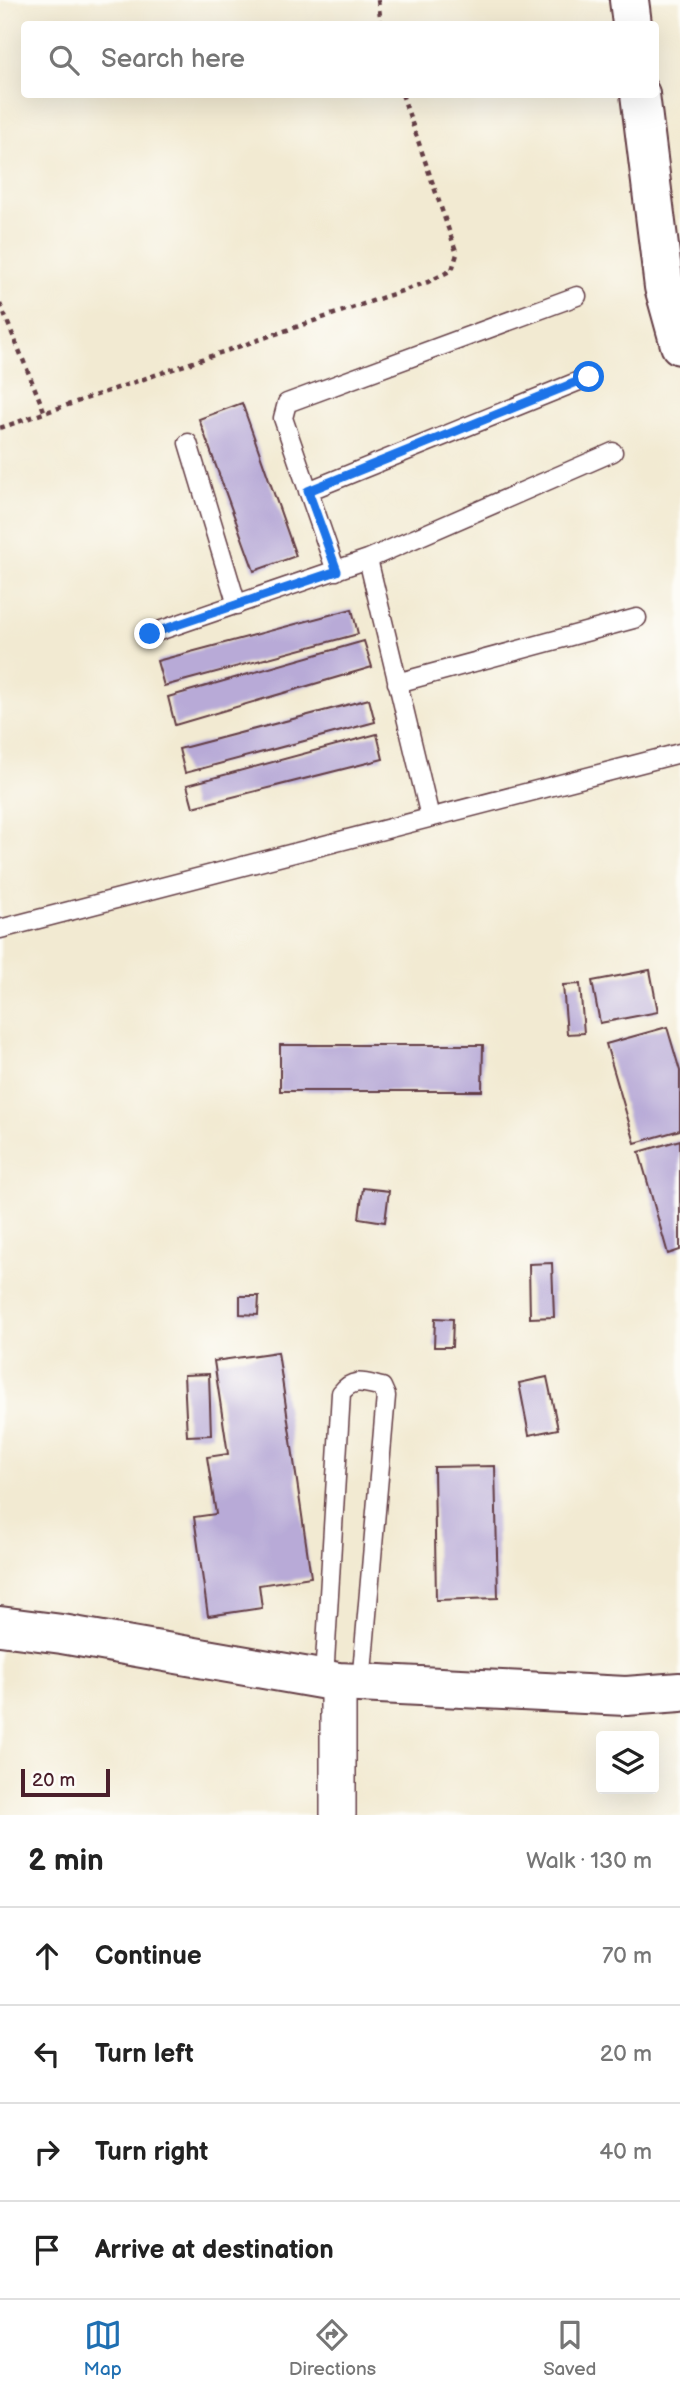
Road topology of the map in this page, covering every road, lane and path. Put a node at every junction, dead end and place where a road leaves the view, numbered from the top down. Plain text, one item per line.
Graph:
1 (378, 0) edge
2 (629, 0) edge
3 (381, 21) edge
4 (632, 21) edge
5 (403, 98) edge
6 (641, 98) edge
7 (672, 285) edge
8 (577, 296) dead end
9 (0, 304) edge
10 (680, 345) edge
11 (589, 377) dead end
12 (45, 413) junction
13 (0, 428) edge
14 (188, 443) dead end
15 (613, 452) dead end
16 (308, 491) junction
17 (368, 559) junction
18 (337, 571) junction
19 (237, 605) junction
20 (637, 618) dead end
21 (150, 634) dead end
22 (397, 683) junction
23 (680, 753) edge
24 (430, 817) junction
25 (0, 929) edge
26 (0, 1626) edge
27 (341, 1681) junction
28 (680, 1692) edge
29 (338, 1815) edge

1 - 3 path
2 - 4 street
5 - 12 path
6 - 7 street
7 - 10 street
8 - 16 lane
9 - 12 path
11 - 16 lane
12 - 13 path
14 - 19 lane
15 - 17 lane
16 - 18 lane
17 - 18 lane
17 - 22 lane
18 - 19 lane
19 - 21 lane
20 - 22 lane
22 - 24 lane
23 - 24 lane
24 - 25 lane
26 - 27 street
27 - 27 lane
27 - 28 street
27 - 29 street

